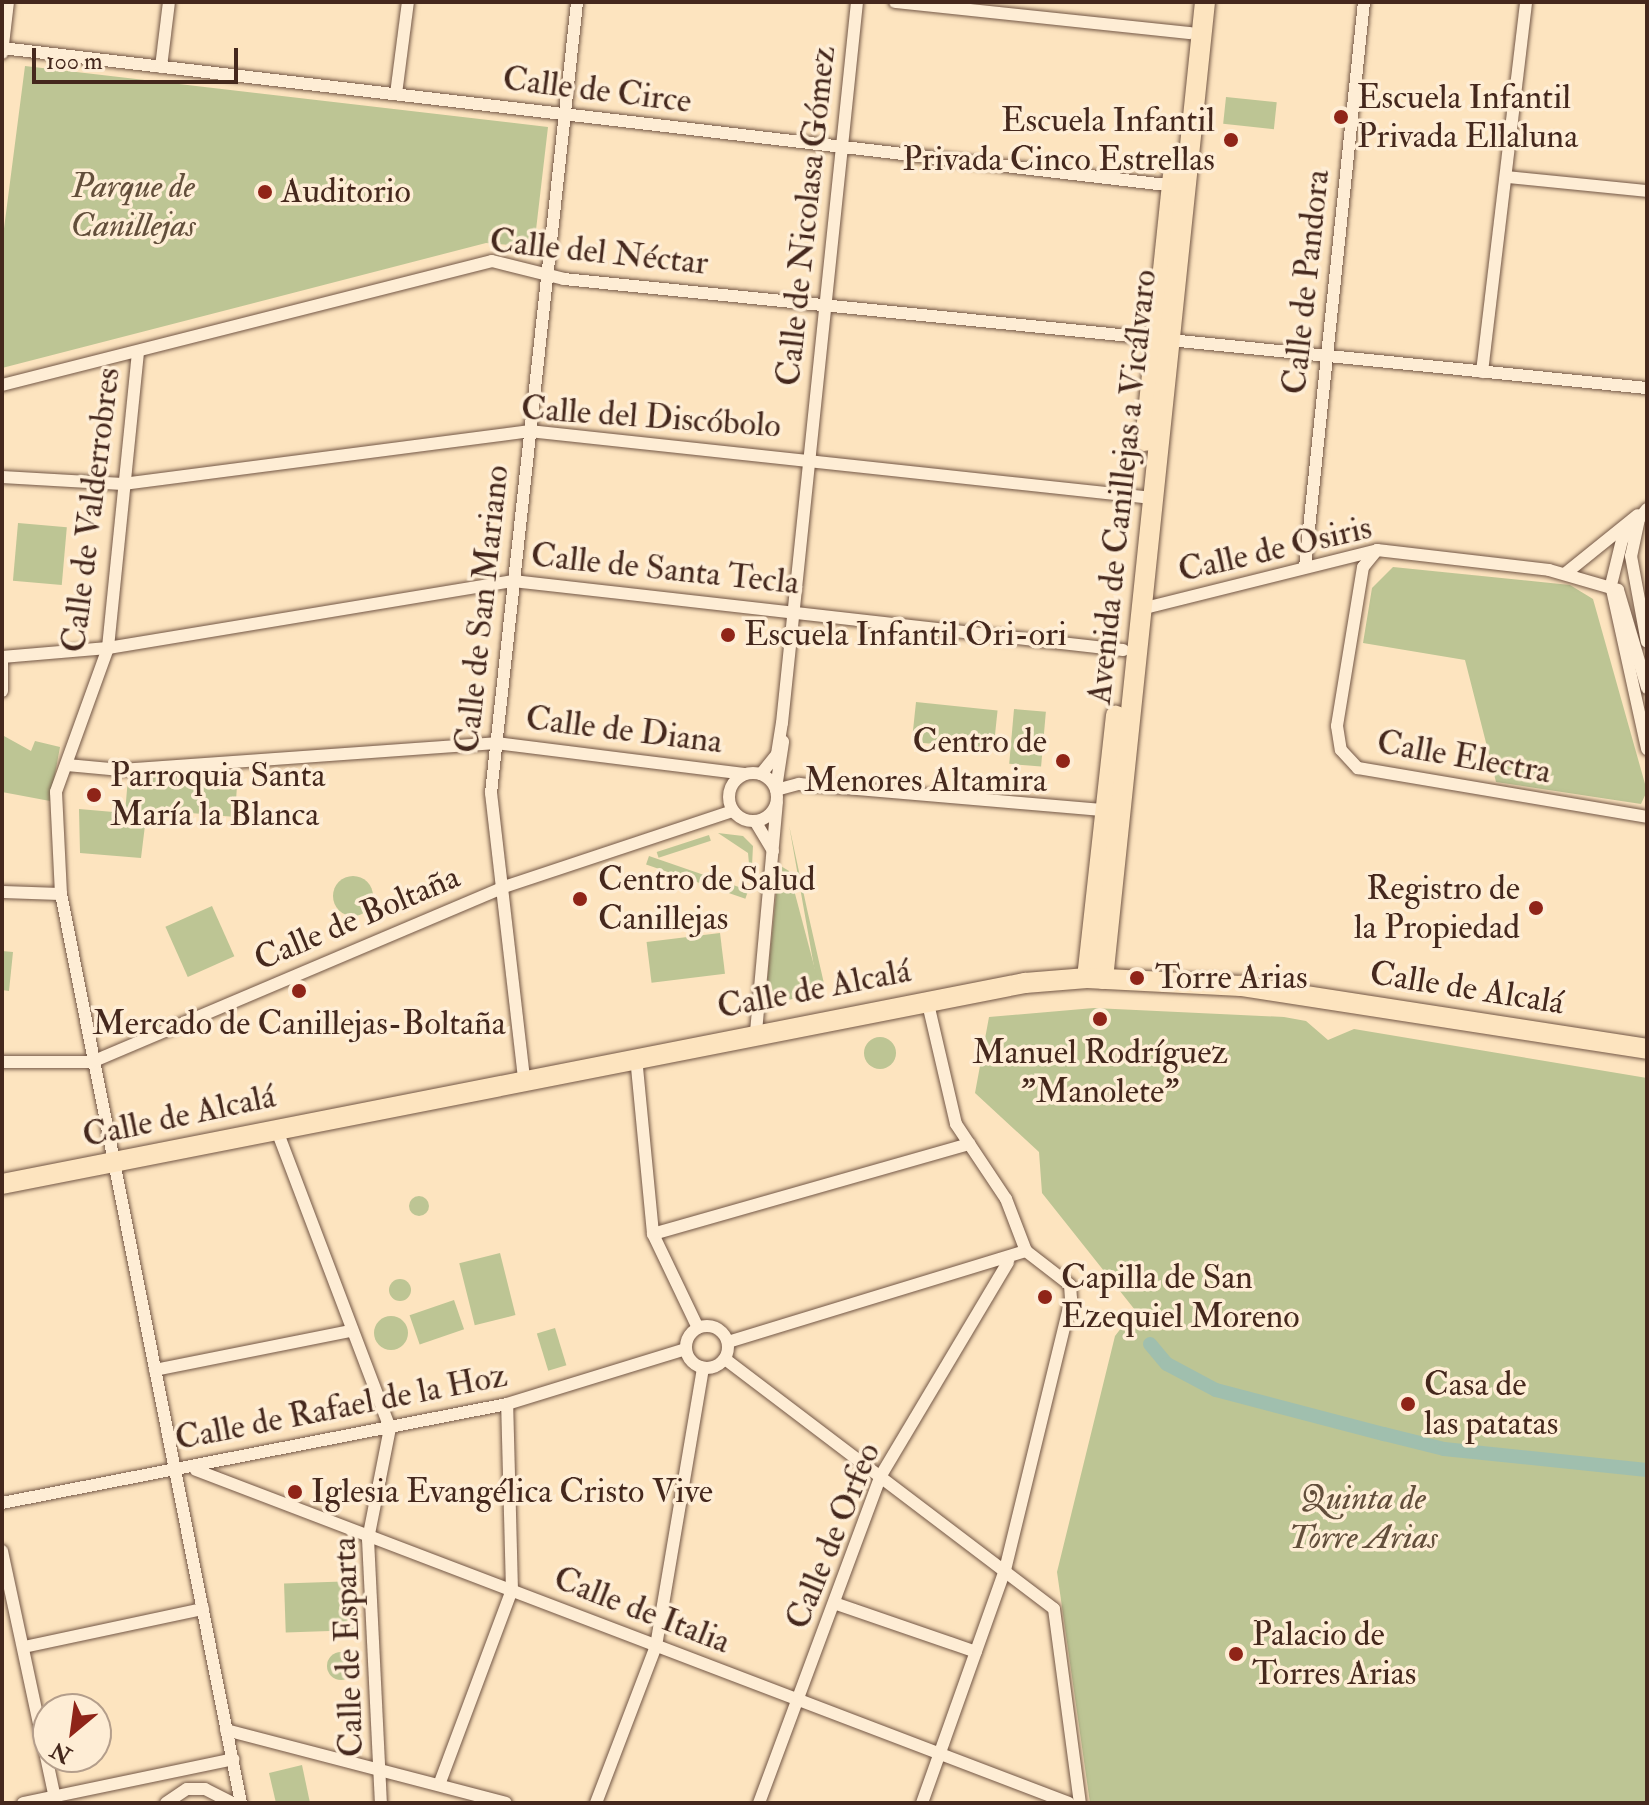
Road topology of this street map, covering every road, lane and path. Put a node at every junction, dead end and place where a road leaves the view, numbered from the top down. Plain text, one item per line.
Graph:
1 (8, 2) edge
2 (169, 2) edge
3 (408, 2) edge
4 (577, 2) edge
5 (857, 2) edge
6 (895, 2) edge
7 (1192, 2) edge
8 (1205, 2) edge
9 (1364, 2) edge
10 (1526, 2) edge
11 (1190, 33) junction
12 (2, 50) edge
13 (161, 67) junction
14 (396, 94) junction
15 (566, 114) junction
16 (842, 148) junction
17 (1507, 177) junction
18 (1179, 186) junction
19 (1647, 191) edge
20 (547, 271) junction
21 (825, 304) junction
22 (1162, 341) junction
23 (138, 352) junction
24 (1326, 358) junction
25 (1482, 372) junction
26 (2, 385) edge
27 (1647, 388) edge
28 (529, 431) junction
29 (810, 457) junction
30 (2, 477) edge
31 (123, 484) junction
32 (1146, 497) junction
33 (1644, 511) edge
34 (1377, 550) junction
35 (1305, 567) junction
36 (1566, 573) junction
37 (513, 581) junction
38 (1611, 585) junction
39 (794, 611) junction
40 (1134, 611) junction
41 (1647, 642) edge
42 (108, 648) junction
43 (1123, 650) junction
44 (2, 659) edge
45 (1647, 688) edge
46 (2, 691) edge
47 (782, 723) junction
48 (496, 743) junction
49 (1647, 749) edge
50 (67, 765) junction
51 (744, 774) junction
52 (761, 774) junction
53 (776, 793) junction
54 (1105, 810) junction
55 (733, 811) junction
56 (1647, 817) edge
57 (755, 821) junction
58 (773, 851) junction
59 (501, 888) junction
60 (2, 892) edge
61 (61, 894) junction
62 (1095, 978) junction
63 (927, 999) junction
64 (756, 1032) junction
65 (1647, 1049) edge
66 (636, 1057) junction
67 (2, 1062) edge
68 (92, 1062) junction
69 (524, 1078) junction
70 (276, 1128) junction
71 (969, 1144) junction
72 (114, 1163) junction
73 (2, 1184) edge
74 (653, 1234) junction
75 (1026, 1251) junction
76 (1008, 1262) junction
77 (698, 1328) junction
78 (351, 1331) junction
79 (728, 1342) junction
80 (686, 1349) junction
81 (725, 1359) junction
82 (703, 1368) junction
83 (155, 1370) junction
84 (507, 1404) junction
85 (390, 1428) junction
86 (196, 1470) junction
87 (174, 1471) junction
88 (880, 1477) junction
89 (2, 1503) edge
90 (368, 1539) junction
91 (2, 1551) edge
92 (1005, 1570) junction
93 (512, 1590) junction
94 (834, 1603) junction
95 (203, 1609) junction
96 (656, 1646) junction
97 (24, 1647) junction
98 (976, 1652) junction
99 (797, 1700) junction
100 (226, 1730) junction
101 (940, 1754) junction
102 (233, 1759) junction
103 (380, 1770) junction
104 (439, 1785) junction
105 (55, 1800) edge
106 (23, 1803) edge
107 (166, 1803) edge
108 (232, 1803) edge
109 (241, 1803) edge
110 (381, 1803) edge
111 (506, 1803) edge
112 (596, 1803) edge
113 (759, 1803) edge
114 (922, 1803) edge
115 (1076, 1803) edge

1 - 12 street
2 - 13 street
3 - 14 street
4 - 15 street, Calle de San Mariano
5 - 16 street, Calle de Nicolasa Gómez
6 - 11 street
7 - 11 main road, Avenida de Canillejas a Vicálvaro
8 - 18 main road, Avenida de Canillejas a Vicálvaro
9 - 24 street, Calle de Pandora
10 - 17 street
11 - 18 main road, Avenida de Canillejas a Vicálvaro
12 - 13 street, Calle de Circe
13 - 14 street, Calle de Circe
14 - 15 street, Calle de Circe
15 - 16 street, Calle de Circe
15 - 20 street, Calle de San Mariano
16 - 18 street, Calle de Circe
16 - 21 street, Calle de Nicolasa Gómez
17 - 19 street
17 - 25 street
18 - 22 main road, Avenida de Canillejas a Vicálvaro
20 - 21 street, Calle del Néctar
20 - 23 street, Calle del Néctar
20 - 28 street, Calle de San Mariano
21 - 22 street, Calle del Néctar
21 - 29 street, Calle de Nicolasa Gómez
22 - 24 street, Calle del Néctar
22 - 32 main road, Avenida de Canillejas a Vicálvaro
23 - 26 street, Calle del Néctar
23 - 31 street, Calle de Valderrobres
24 - 25 street, Calle del Néctar
24 - 35 street, Calle de Pandora
25 - 27 street, Calle del Néctar
28 - 29 street, Calle del Discóbolo
28 - 31 street, Calle del Discóbolo
28 - 37 street, Calle de San Mariano
29 - 32 street, Calle del Discóbolo
29 - 39 street, Calle de Nicolasa Gómez
30 - 31 street, Calle del Discóbolo
31 - 42 street, Calle de Valderrobres
32 - 40 main road, Avenida de Canillejas a Vicálvaro
33 - 36 street
33 - 38 street
33 - 41 street
34 - 35 street, Calle de Osiris
34 - 36 street, Calle de Osiris
34 - 56 street, Calle Electra
35 - 40 street, Calle de Osiris
36 - 38 street, Calle de Osiris
37 - 39 street, Calle de Santa Tecla
37 - 42 street, Calle de Santa Tecla
37 - 48 street, Calle de San Mariano
38 - 45 street
38 - 49 street
39 - 43 street, Calle de Santa Tecla
39 - 47 street, Calle de Nicolasa Gómez
40 - 43 main road, Avenida de Canillejas a Vicálvaro
40 - 62 main road, Avenida de Canillejas a Vicálvaro
42 - 44 street, Calle de Santa Tecla
42 - 50 street, Calle de Valderrobres
43 - 54 main road, Avenida de Canillejas a Vicálvaro
44 - 46 street
47 - 52 street, Calle de Nicolasa Gómez
47 - 53 street, Calle de Nicolasa Gómez
48 - 50 street, Calle de Diana
48 - 51 street, Calle de Diana
48 - 59 street, Calle de San Mariano
50 - 61 street, Calle de Valderrobres
51 - 52 street
51 - 55 street
52 - 53 street
53 - 54 street
53 - 57 street
53 - 58 street, Calle de Nicolasa Gómez
54 - 62 main road, Avenida de Canillejas a Vicálvaro
55 - 57 street
55 - 59 street, Calle de Boltaña
57 - 58 street
58 - 64 street, Calle de Nicolasa Gómez
59 - 68 street, Calle de Boltaña
59 - 69 street, Calle de San Mariano
60 - 61 street
61 - 68 street, Calle de Valderrobres
62 - 63 main road, Calle de Alcalá
62 - 65 main road, Calle de Alcalá
63 - 64 main road, Calle de Alcalá
63 - 71 street
64 - 66 main road, Calle de Alcalá
66 - 69 main road, Calle de Alcalá
66 - 74 street
67 - 68 street, Calle de Boltaña
68 - 72 street, Calle de Valderrobres
69 - 70 main road, Calle de Alcalá
70 - 72 main road, Calle de Alcalá
70 - 78 street
71 - 74 street
71 - 75 street
72 - 73 main road, Calle de Alcalá
72 - 83 street, Calle de Valderrobres
74 - 77 street
75 - 76 street
75 - 92 street
76 - 79 street
76 - 88 street, Calle de Orfeo
77 - 79 street
77 - 80 street
78 - 83 street
78 - 85 street
79 - 81 street
80 - 82 street
80 - 84 street, Calle de Rafael de la Hoz
81 - 82 street
81 - 88 street
82 - 96 street
83 - 87 street, Calle de Valderrobres
84 - 85 street, Calle de Rafael de la Hoz
84 - 93 street
85 - 86 street, Calle de Rafael de la Hoz
85 - 90 street, Calle de Esparta
86 - 87 street, Calle de Rafael de la Hoz
86 - 90 street, Calle de Italia
87 - 89 street, Calle de Rafael de la Hoz
87 - 95 street, Calle de Valderrobres
88 - 92 street
88 - 94 street, Calle de Orfeo
90 - 93 street, Calle de Italia
90 - 103 street, Calle de Esparta
91 - 97 street
92 - 98 street
92 - 115 street
93 - 96 street, Calle de Italia
93 - 104 street
94 - 98 street
94 - 99 street, Calle de Orfeo
95 - 97 street
95 - 100 street, Calle de Valderrobres
96 - 99 street, Calle de Italia
96 - 112 street
97 - 105 street
98 - 101 street
99 - 101 street, Calle de Italia
99 - 113 street, Calle de Orfeo
100 - 102 street, Calle de Valderrobres
100 - 103 street
101 - 114 street
101 - 115 street, Calle de Italia
102 - 105 street
102 - 109 street, Calle de Valderrobres
103 - 104 street
103 - 110 street, Calle de Esparta
104 - 111 street
105 - 106 street
107 - 108 street

